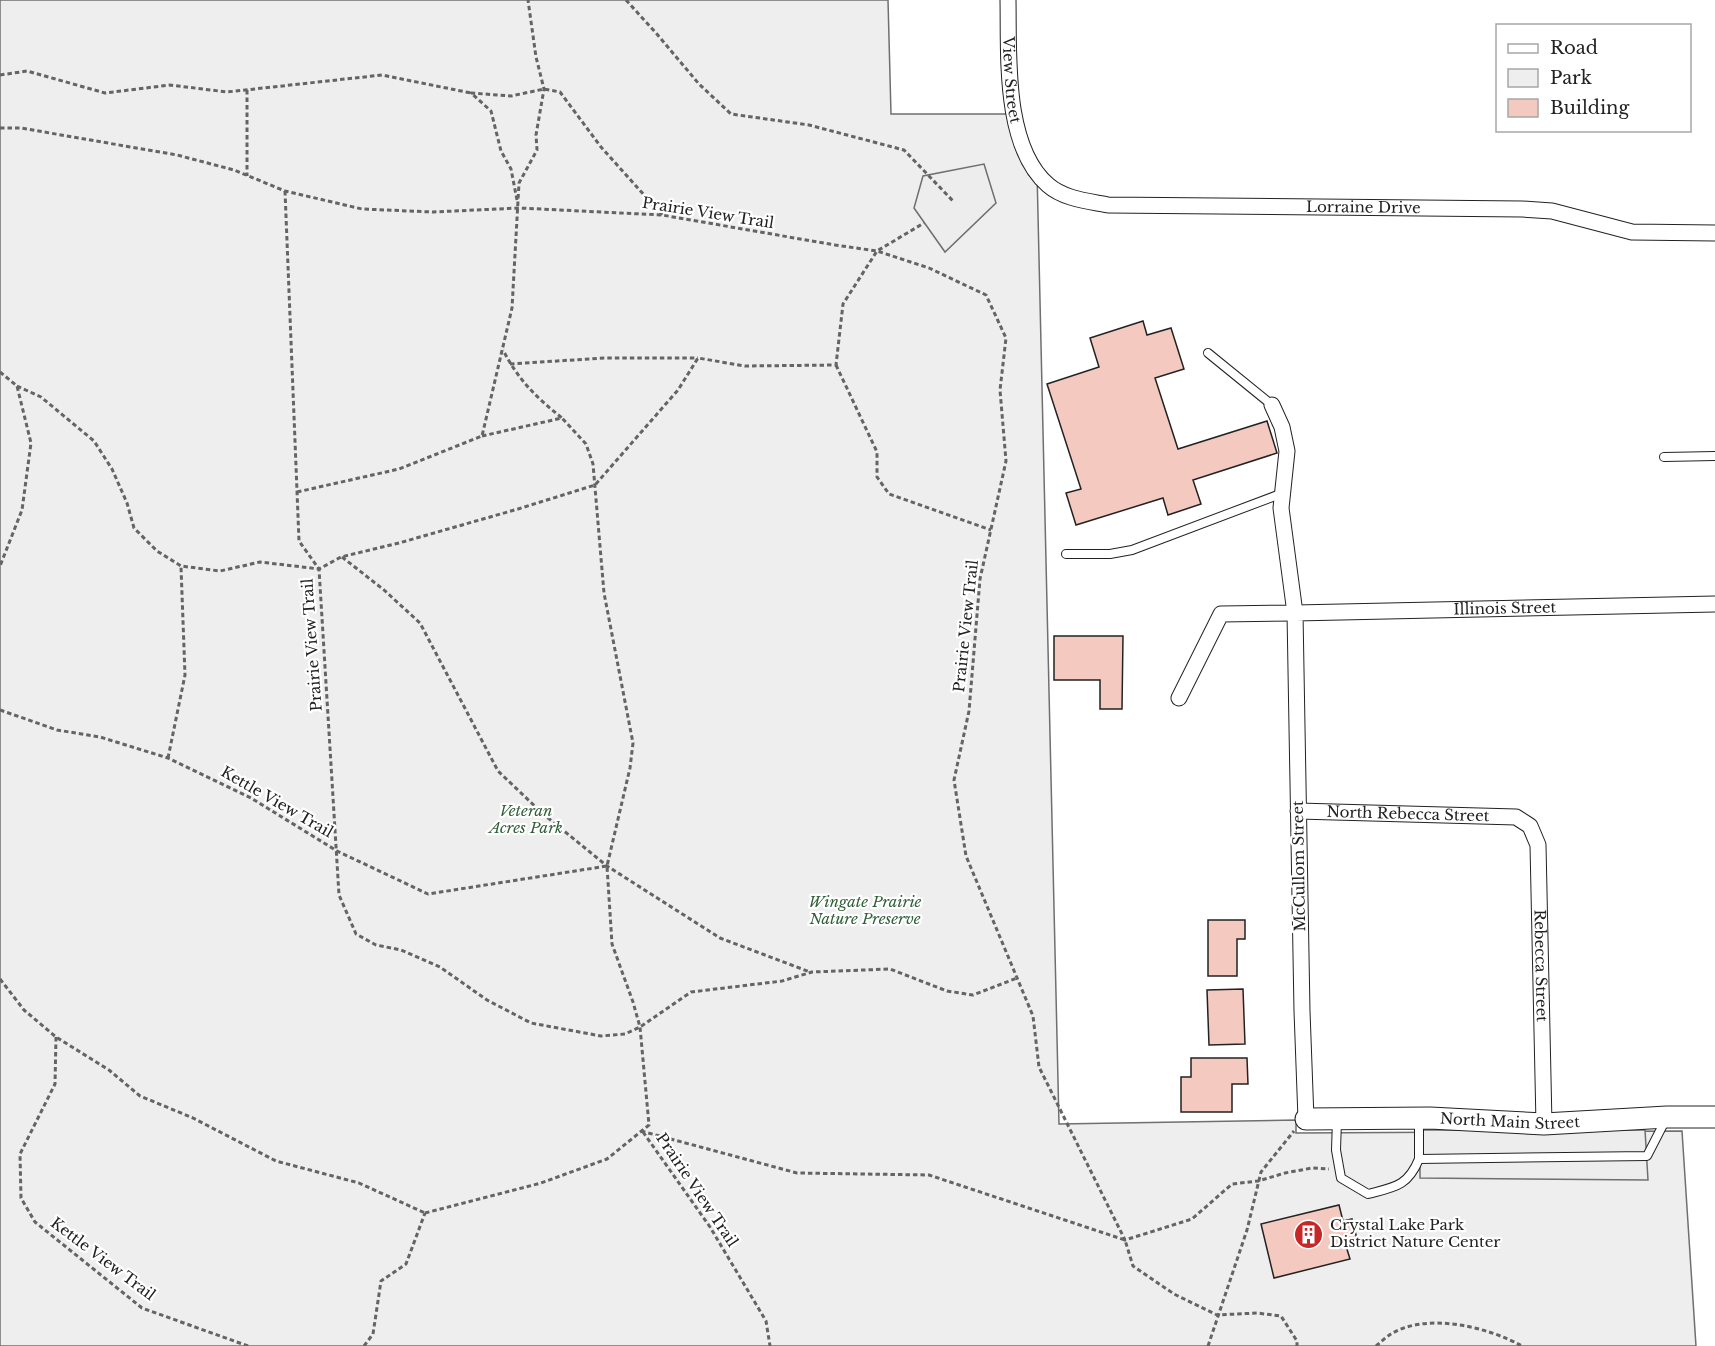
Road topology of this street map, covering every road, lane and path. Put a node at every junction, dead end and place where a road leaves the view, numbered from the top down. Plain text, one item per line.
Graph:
1 (528, 0) edge
2 (626, 0) edge
3 (1008, 0) edge
4 (0, 75) edge
5 (544, 89) junction
6 (247, 90) junction
7 (471, 93) junction
8 (0, 128) edge
9 (1028, 157) joint
10 (247, 176) junction
11 (285, 191) junction
12 (953, 201) dead end
13 (519, 208) junction
14 (662, 214) junction
15 (924, 223) dead end
16 (1715, 233) edge
17 (878, 251) junction
18 (503, 349) junction
19 (1208, 353) dead end
20 (698, 358) junction
21 (510, 364) junction
22 (836, 365) junction
23 (0, 372) edge
24 (17, 386) junction
25 (1272, 405) joint
26 (562, 418) junction
27 (482, 436) junction
28 (1715, 456) edge
29 (1664, 457) dead end
30 (595, 485) junction
31 (297, 492) junction
32 (1283, 493) junction
33 (991, 530) junction
34 (1066, 554) dead end
35 (342, 556) junction
36 (0, 566) edge
37 (181, 566) junction
38 (319, 569) junction
39 (1715, 604) edge
40 (1295, 613) junction
41 (1179, 698) dead end
42 (0, 710) edge
43 (168, 758) junction
44 (1298, 811) junction
45 (1516, 817) joint
46 (337, 850) junction
47 (606, 866) junction
48 (812, 972) junction
49 (1017, 978) junction
50 (0, 979) edge
51 (640, 1027) junction
52 (56, 1037) junction
53 (1715, 1116) edge
54 (1667, 1117) junction
55 (1419, 1118) junction
56 (1306, 1119) junction
57 (1337, 1119) junction
58 (1544, 1124) junction
59 (642, 1131) junction
60 (1419, 1159) junction
61 (1340, 1169) junction
62 (1258, 1181) junction
63 (425, 1213) junction
64 (1125, 1240) junction
65 (1217, 1315) junction
66 (248, 1346) edge
67 (364, 1346) edge
68 (770, 1346) edge
69 (1208, 1346) edge
70 (1297, 1346) edge
71 (1376, 1346) edge
72 (1522, 1346) edge

1 - 5 path
2 - 12 path
3 - 9 street, View Street
4 - 6 path
5 - 7 path
5 - 13 path
5 - 14 path
6 - 7 path
6 - 10 path
7 - 13 path
8 - 10 path, Prairie View Trail
9 - 16 street, Lorraine Drive
10 - 11 path, Prairie View Trail
11 - 13 path, Prairie View Trail
11 - 31 path, Prairie View Trail
13 - 14 path, Prairie View Trail
13 - 18 path
14 - 17 path, Prairie View Trail
15 - 17 path
17 - 22 path
17 - 33 path, Prairie View Trail
18 - 21 path, Prairie View Trail
18 - 27 path
19 - 25 lane
20 - 21 path
20 - 22 path
20 - 30 path
21 - 26 path, Prairie View Trail
22 - 33 path
23 - 24 path
24 - 36 path
24 - 37 path
25 - 32 street, McCullom Street
26 - 27 path
26 - 30 path, Prairie View Trail
27 - 31 path
28 - 29 lane
30 - 35 path
30 - 47 path, Prairie View Trail
31 - 38 path, Prairie View Trail
32 - 34 lane
32 - 40 street, McCullom Street
33 - 49 path, Prairie View Trail
35 - 38 path
35 - 47 path
37 - 38 path
37 - 43 path
38 - 46 path, Prairie View Trail
39 - 40 street, Illinois Street
40 - 41 street, Illinois Street
40 - 44 street, McCullom Street
42 - 43 path, Kettle View Trail
43 - 46 path, Kettle View Trail
44 - 45 street, North Rebecca Street
44 - 56 street, McCullom Street
45 - 58 street, Rebecca Street
46 - 47 path
46 - 51 path, Kettle View Trail
47 - 48 path
47 - 51 path, Prairie View Trail
48 - 49 path
48 - 51 path
49 - 64 path, Prairie View Trail
50 - 52 path
51 - 59 path, Prairie View Trail
52 - 63 path
52 - 66 path, Kettle View Trail
53 - 54 street, North Main Street
54 - 58 street, North Main Street
54 - 60 lane
55 - 57 street, North Main Street
55 - 58 street, North Main Street
55 - 60 lane
56 - 57 street, North Main Street
56 - 62 path
57 - 61 lane
59 - 63 path
59 - 64 path
59 - 68 path, Prairie View Trail
60 - 61 lane
61 - 62 path
62 - 64 path
62 - 65 path
63 - 67 path
64 - 65 path, Prairie View Trail
65 - 69 path
65 - 70 path
71 - 72 path

